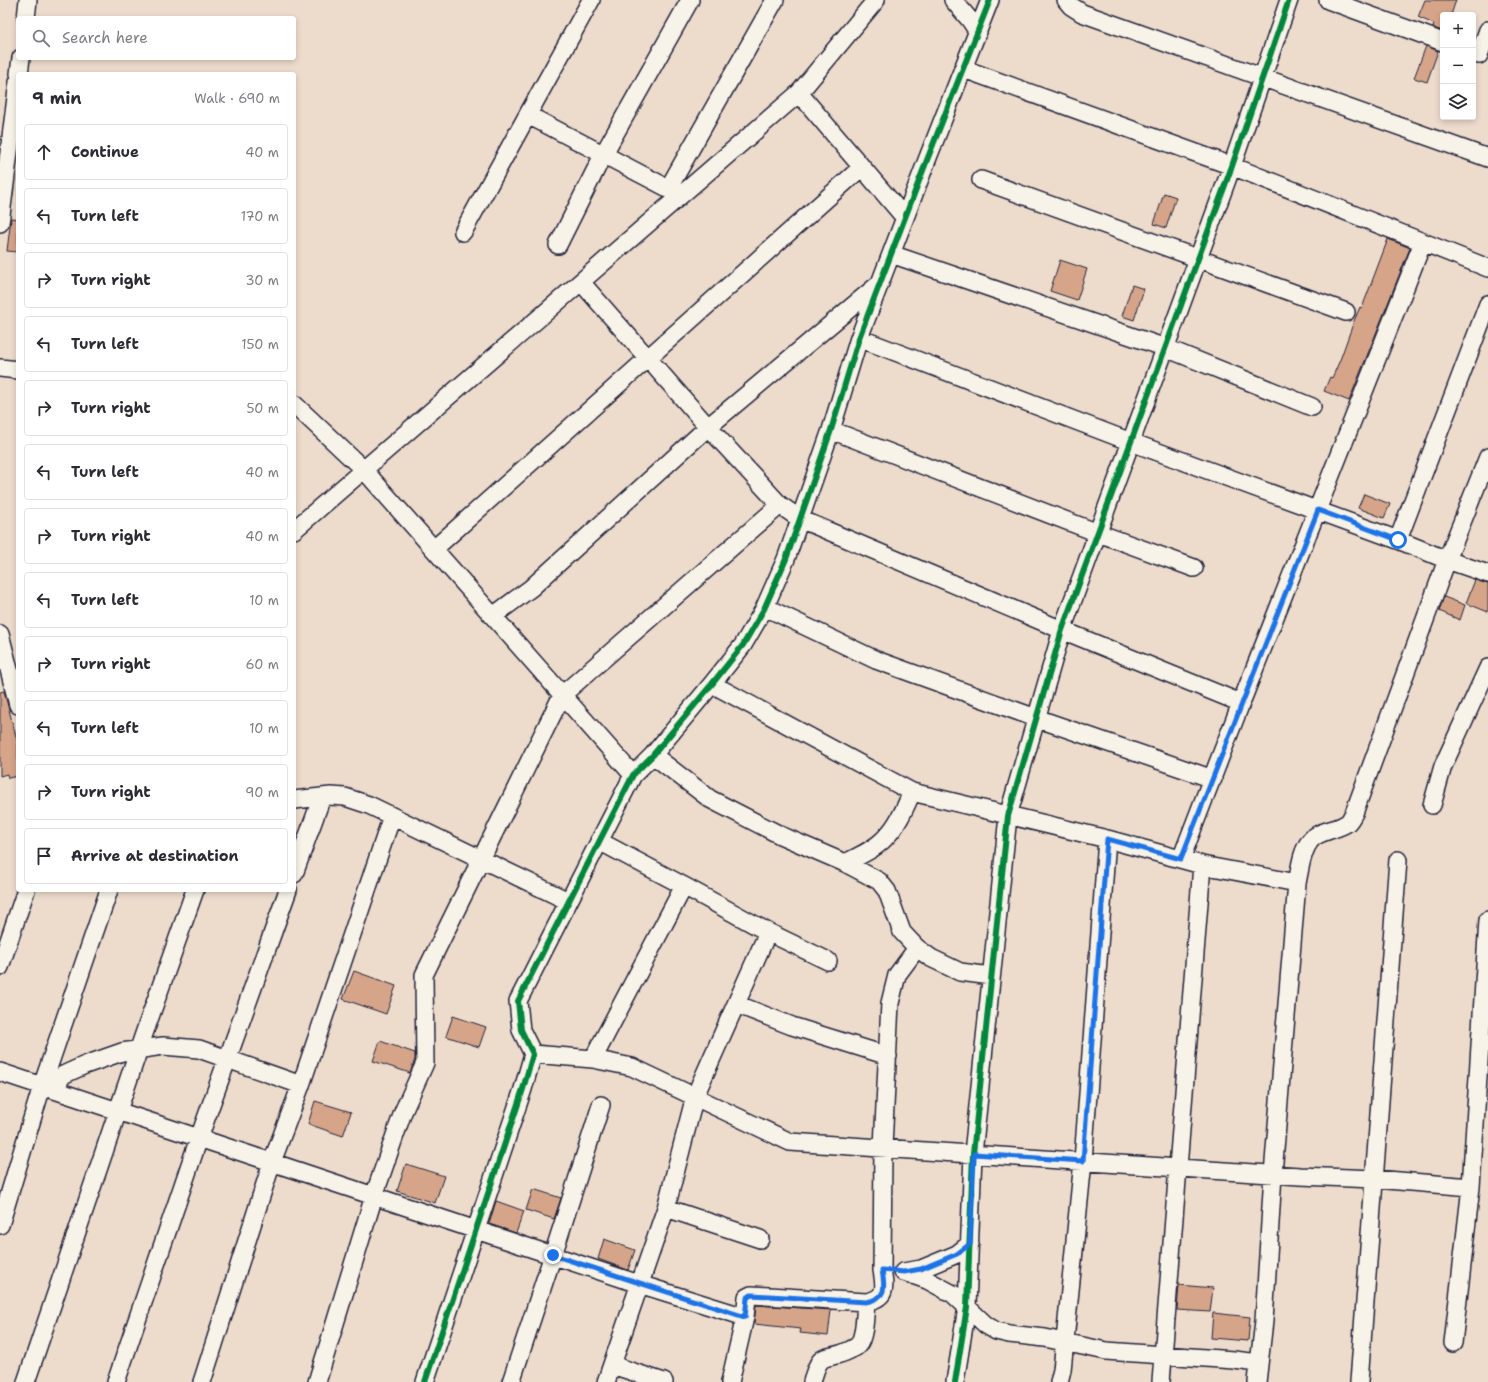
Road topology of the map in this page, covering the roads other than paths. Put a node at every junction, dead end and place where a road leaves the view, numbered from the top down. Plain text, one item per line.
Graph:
1 (28, 0) edge
2 (591, 0) edge
3 (690, 0) edge
4 (775, 0) edge
5 (876, 0) edge
6 (953, 0) edge
7 (990, 0) edge
8 (1066, 0) edge
9 (1289, 0) edge
10 (1328, 0) edge
11 (26, 16) edge
12 (1488, 30) edge
13 (978, 32) junction
14 (1440, 41) edge
15 (1480, 56) edge
16 (21, 60) edge
17 (964, 69) junction
18 (19, 72) edge
19 (1263, 77) junction
20 (799, 93) junction
21 (16, 110) edge
22 (528, 115) junction
23 (603, 155) junction
24 (1488, 158) edge
25 (1232, 166) junction
26 (862, 167) junction
27 (981, 180) dead end
28 (675, 192) junction
29 (7, 203) edge
30 (905, 218) junction
31 (0, 223) edge
32 (464, 232) dead end
33 (1423, 242) junction
34 (558, 245) dead end
35 (891, 254) junction
36 (1198, 259) junction
37 (1488, 268) edge
38 (581, 282) junction
39 (880, 283) junction
40 (1488, 304) edge
41 (1346, 312) dead end
42 (859, 338) junction
43 (1166, 348) junction
44 (648, 357) junction
45 (0, 368) edge
46 (16, 370) edge
47 (296, 406) edge
48 (1312, 407) dead end
49 (708, 427) junction
50 (831, 430) junction
51 (1131, 442) junction
52 (1488, 457) edge
53 (364, 470) junction
54 (780, 505) junction
55 (1318, 510) junction
56 (800, 519) junction
57 (296, 525) edge
58 (1098, 533) junction
59 (1398, 540) junction
60 (434, 549) junction
61 (1447, 560) junction
62 (1194, 568) dead end
63 (1488, 574) edge
64 (765, 607) junction
65 (493, 616) junction
66 (1062, 630) junction
67 (0, 634) edge
68 (1488, 668) edge
69 (712, 684) junction
70 (11, 688) edge
71 (562, 695) junction
72 (16, 700) edge
73 (1241, 703) junction
74 (1036, 718) junction
75 (653, 755) junction
76 (633, 775) junction
77 (1212, 779) junction
78 (912, 792) junction
79 (322, 797) junction
80 (296, 800) edge
81 (1432, 804) dead end
82 (392, 816) junction
83 (1008, 816) junction
84 (1107, 839) junction
85 (599, 841) junction
86 (482, 858) junction
87 (1181, 859) junction
88 (1398, 860) dead end
89 (845, 862) junction
90 (1202, 865) junction
91 (296, 868) edge
92 (1297, 883) junction
93 (684, 886) junction
94 (25, 892) edge
95 (108, 892) edge
96 (194, 892) edge
97 (287, 892) edge
98 (568, 901) junction
99 (1488, 920) edge
100 (768, 932) junction
101 (917, 948) junction
102 (828, 961) dead end
103 (0, 968) edge
104 (992, 976) junction
105 (736, 1004) junction
106 (139, 1049) junction
107 (533, 1054) junction
108 (888, 1056) junction
109 (228, 1058) junction
110 (593, 1059) junction
111 (0, 1072) edge
112 (301, 1085) junction
113 (47, 1088) junction
114 (695, 1096) junction
115 (601, 1105) dead end
116 (118, 1111) junction
117 (199, 1138) junction
118 (883, 1147) junction
119 (974, 1154) junction
120 (1083, 1161) junction
121 (272, 1162) junction
122 (1178, 1168) junction
123 (1273, 1174) junction
124 (1375, 1179) junction
125 (1471, 1187) junction
126 (374, 1196) junction
127 (666, 1208) junction
128 (0, 1225) edge
129 (476, 1230) junction
130 (760, 1240) dead end
131 (970, 1244) junction
132 (553, 1255) junction
133 (882, 1270) junction
134 (904, 1272) junction
135 (639, 1284) junction
136 (866, 1302) junction
137 (967, 1307) junction
138 (745, 1317) junction
139 (1065, 1342) junction
140 (1453, 1343) dead end
141 (1163, 1355) junction
142 (1259, 1363) junction
143 (612, 1365) junction
144 (26, 1382) edge
145 (116, 1382) edge
146 (202, 1382) edge
147 (317, 1382) edge
148 (424, 1382) edge
149 (511, 1382) edge
150 (606, 1382) edge
151 (664, 1382) edge
152 (730, 1382) edge
153 (812, 1382) edge
154 (955, 1382) edge
155 (1059, 1382) edge
156 (1161, 1382) edge
157 (1257, 1382) edge
158 (1359, 1382) edge

1 - 11 street
2 - 22 street
3 - 23 street
4 - 28 street
5 - 20 street
6 - 13 street
7 - 13 street
8 - 19 street
9 - 19 street
10 - 14 street
12 - 15 street
13 - 17 street
16 - 18 street
17 - 25 street
17 - 30 street
19 - 24 street
19 - 25 street
20 - 26 street
20 - 28 street
21 - 29 street
22 - 23 street
22 - 32 street
23 - 28 street
23 - 34 street
25 - 33 street
25 - 36 street
26 - 30 street
26 - 44 street
27 - 36 street
28 - 38 street
29 - 31 street
30 - 35 street
33 - 37 street
33 - 55 street
35 - 39 street
35 - 43 street
36 - 41 street
36 - 43 street
38 - 44 street
38 - 53 street
39 - 42 street
39 - 49 street
40 - 59 street
42 - 50 street
42 - 51 street
43 - 48 street
43 - 51 street
44 - 49 street
44 - 60 street
45 - 46 street
47 - 53 street
49 - 54 street
49 - 65 street
50 - 56 street
50 - 58 street
51 - 55 street
51 - 58 street
52 - 61 street
53 - 57 street
53 - 60 street
54 - 56 street
54 - 71 street
55 - 59 street
55 - 73 street
56 - 64 street
56 - 66 street
58 - 62 street
58 - 66 street
59 - 61 street
60 - 65 street
61 - 63 street
61 - 92 street
64 - 69 street
64 - 74 street
65 - 71 street
66 - 73 street
66 - 74 street
67 - 70 street
68 - 81 street
69 - 75 street
69 - 78 street
70 - 72 street
71 - 76 street
71 - 86 street
73 - 77 street
74 - 77 street
74 - 83 street
75 - 76 street
75 - 89 street
76 - 85 street
77 - 87 street
78 - 83 street
78 - 89 street
79 - 80 street
79 - 82 street
79 - 91 street
82 - 86 street
82 - 112 street
83 - 84 street
83 - 104 street
84 - 87 street
84 - 120 street
85 - 93 street
85 - 98 street
86 - 98 street
86 - 126 street
87 - 90 street
88 - 124 street
89 - 101 street
90 - 92 street
90 - 122 street
92 - 123 street
93 - 100 street
93 - 110 street
94 - 103 street
95 - 113 street
96 - 106 street
97 - 109 street
98 - 107 street
99 - 125 street
100 - 102 street
100 - 105 street
101 - 104 street
101 - 108 street
104 - 119 street
105 - 108 street
105 - 114 street
106 - 109 street
106 - 113 street
106 - 116 street
107 - 110 street
107 - 129 street
108 - 118 street
109 - 112 street
109 - 117 street
110 - 114 street
111 - 113 street
112 - 121 street
113 - 116 street
113 - 128 street
114 - 118 street
114 - 127 street
115 - 132 street
116 - 117 street
116 - 144 street
117 - 121 street
117 - 145 street
118 - 119 street
118 - 133 street
119 - 120 street
119 - 131 street
120 - 122 street
120 - 139 street
121 - 126 street
121 - 146 street
122 - 123 street
122 - 141 street
123 - 124 street
123 - 142 street
124 - 125 street
124 - 158 street
125 - 140 street
126 - 129 street
126 - 147 street
127 - 130 street
127 - 135 street
129 - 132 street
129 - 148 street
131 - 134 street
131 - 137 street
132 - 135 street
132 - 149 street
133 - 134 street
133 - 136 street
134 - 137 street
135 - 138 street
135 - 143 street
136 - 138 street
136 - 153 street
137 - 139 street
137 - 154 street
138 - 152 street
139 - 141 street
139 - 155 street
141 - 142 street
141 - 156 street
142 - 157 street
143 - 150 street
143 - 151 street

